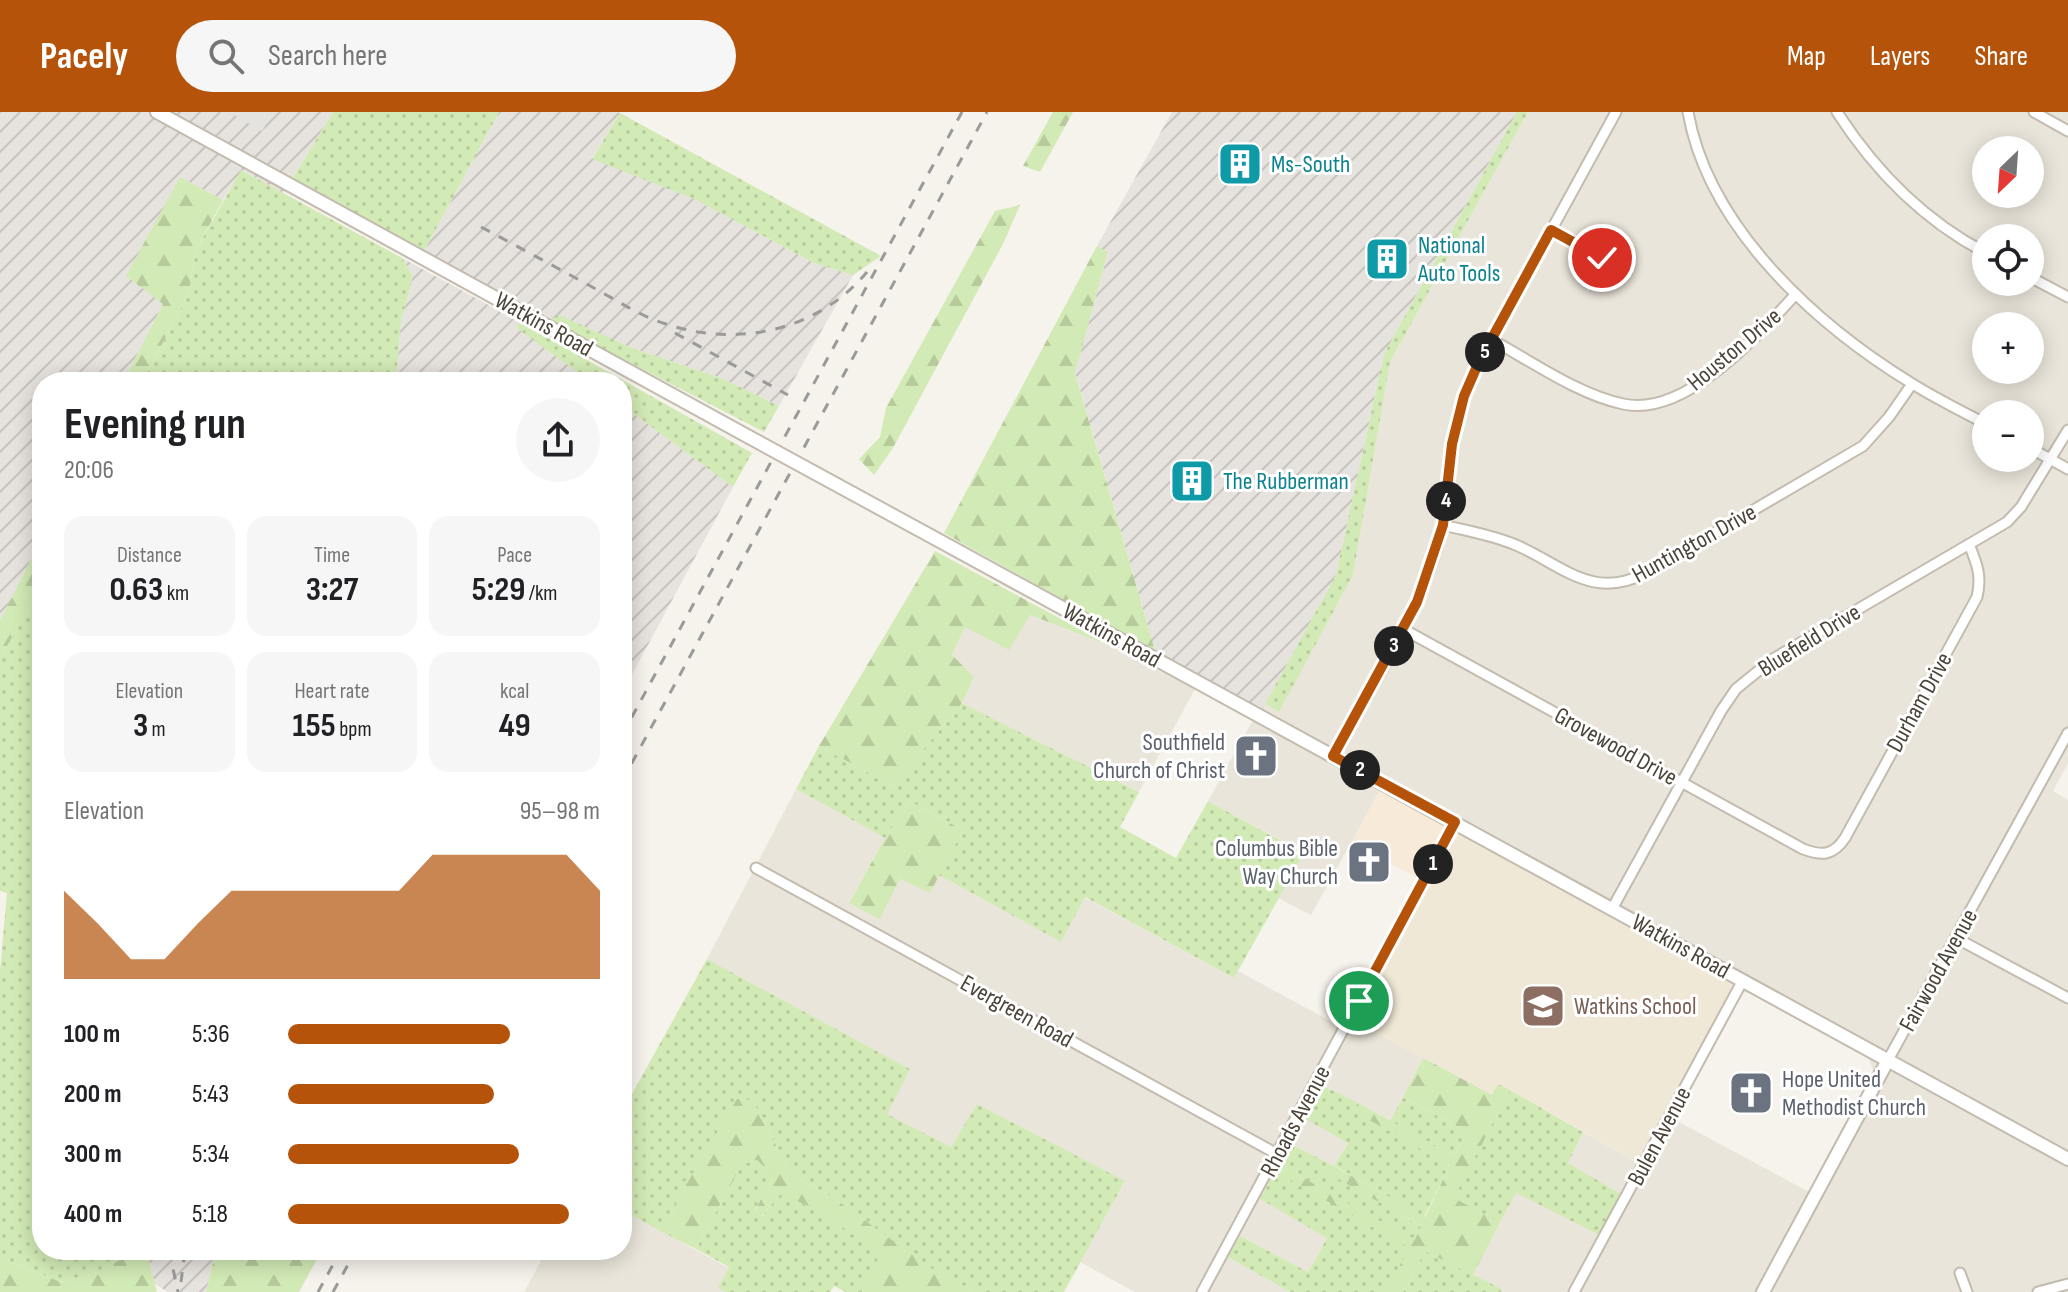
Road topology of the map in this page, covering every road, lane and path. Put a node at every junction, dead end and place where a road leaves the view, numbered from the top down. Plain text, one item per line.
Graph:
1 (157, 112) edge
2 (1616, 112) edge
3 (1688, 112) edge
4 (1837, 112) edge
5 (2034, 112) edge
6 (2068, 131) edge
7 (1551, 230) junction
8 (1972, 244) edge
9 (1602, 258) dead end
10 (2044, 284) edge
11 (1796, 294) junction
12 (2068, 297) edge
13 (1492, 340) junction
14 (631, 372) edge
15 (632, 373) edge
16 (1912, 384) junction
17 (1972, 416) edge
18 (2068, 430) edge
19 (2044, 456) edge
20 (2052, 460) junction
21 (2068, 469) edge
22 (1443, 525) junction
23 (1969, 544) junction
24 (1403, 629) junction
25 (2068, 733) edge
26 (1333, 756) junction
27 (1682, 781) junction
28 (1455, 822) junction
29 (1831, 853) joint
30 (756, 868) dead end
31 (1612, 909) junction
32 (1956, 938) junction
33 (1743, 980) junction
34 (2068, 998) edge
35 (1888, 1060) junction
36 (1277, 1154) junction
37 (2068, 1159) edge
38 (1960, 1273) dead end
39 (2068, 1284) edge
40 (1202, 1292) edge
41 (1574, 1292) edge
42 (1763, 1292) edge
43 (1967, 1292) edge
44 (2038, 1292) edge

1 - 14 street, Watkins Road, bridge
2 - 7 street
3 - 11 street
4 - 8 street
5 - 6 street
7 - 9 street
7 - 13 street
10 - 12 street
11 - 13 street, Houston Drive
11 - 16 street
13 - 22 street
15 - 26 street, Watkins Road, bridge
16 - 17 street
16 - 22 street, Huntington Drive
18 - 20 street, Bluefield Drive
19 - 20 street
20 - 21 street
20 - 23 street, Bluefield Drive
22 - 24 street
23 - 27 street, Bluefield Drive
23 - 29 street, Durham Drive
24 - 26 street
24 - 27 street, Grovewood Drive
25 - 32 street, Fairwood Avenue
26 - 28 street, Watkins Road
27 - 29 street, Grovewood Drive
27 - 31 street, Bluefield Drive
28 - 31 street, Watkins Road
28 - 36 street, Rhoads Avenue
30 - 36 street, Evergreen Road
31 - 33 street, Watkins Road
32 - 34 street
32 - 35 street, Fairwood Avenue
33 - 35 street, Watkins Road
33 - 41 street, Bulen Avenue
35 - 37 street, Watkins Road
35 - 42 street, Fairwood Avenue
36 - 40 street, Rhoads Avenue
38 - 43 street
39 - 44 street

